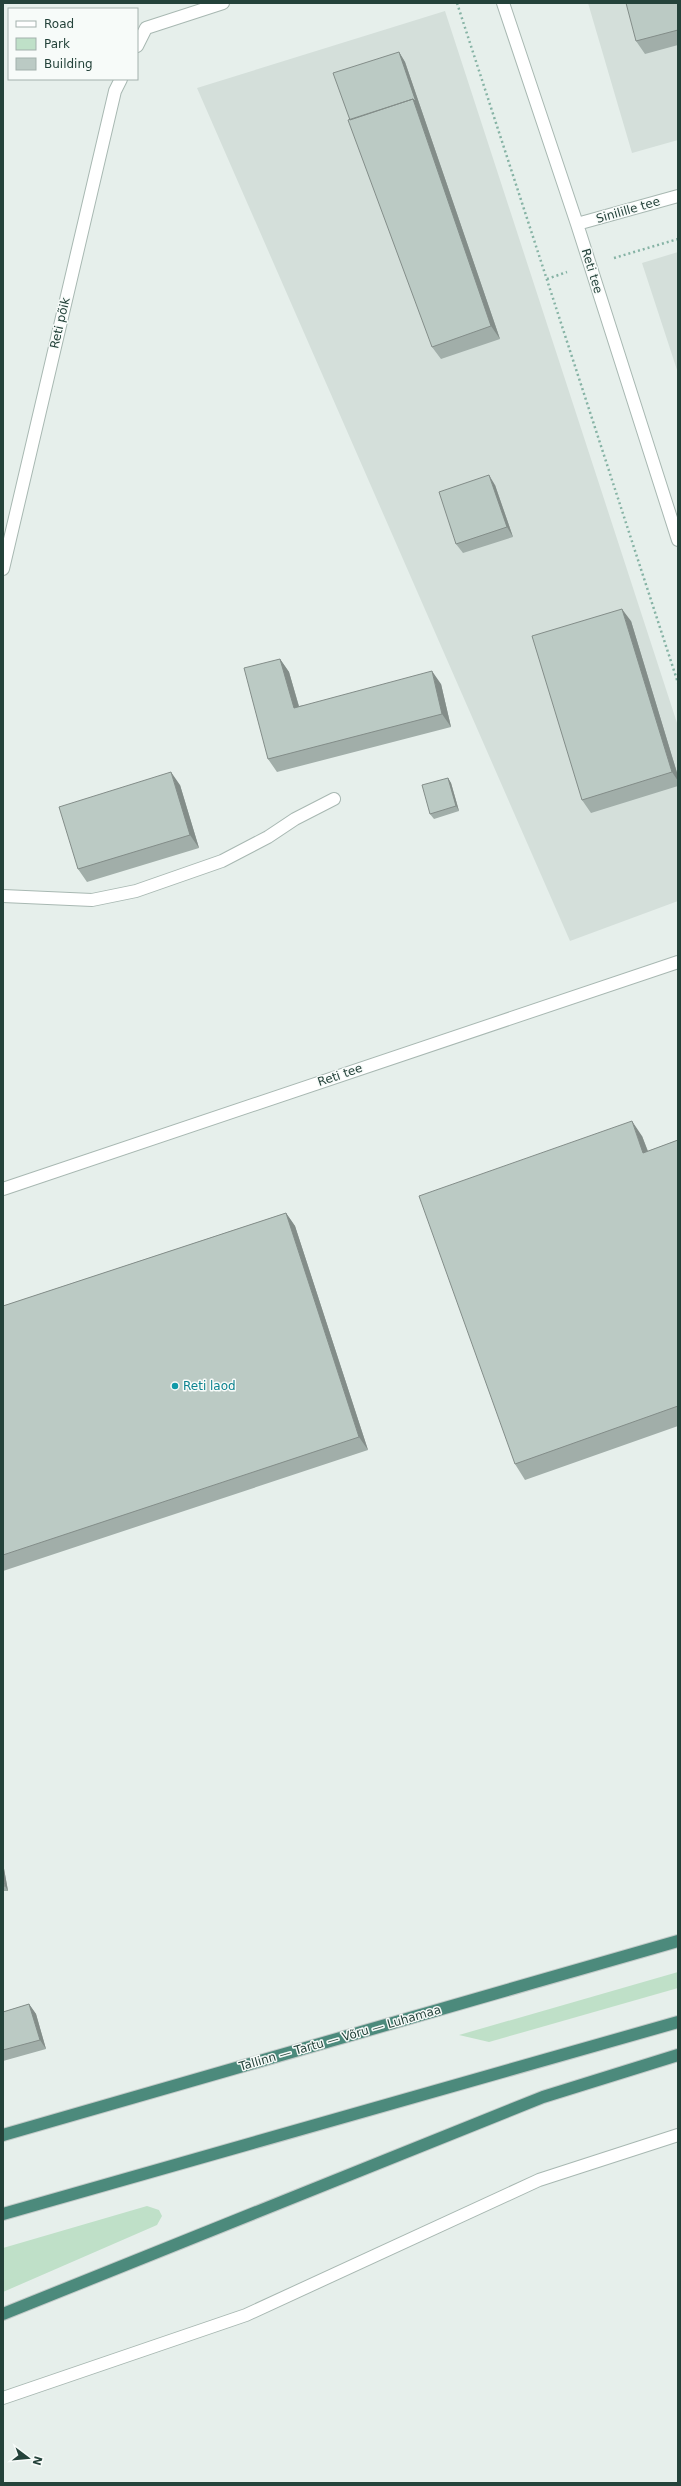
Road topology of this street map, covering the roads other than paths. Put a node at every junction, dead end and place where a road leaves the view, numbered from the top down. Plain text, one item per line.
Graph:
1 (223, 3) edge
2 (503, 3) edge
3 (138, 44) edge
4 (120, 80) edge
5 (678, 196) edge
6 (578, 224) junction
7 (678, 540) edge
8 (3, 569) edge
9 (334, 799) dead end
10 (3, 896) edge
11 (678, 962) edge
12 (3, 1189) edge
13 (678, 1942) edge
14 (678, 2022) edge
15 (678, 2055) edge
16 (3, 2135) edge
17 (678, 2136) edge
18 (3, 2214) edge
19 (3, 2314) edge
20 (3, 2398) edge

1 - 3 street
2 - 6 street, Reti tee
4 - 8 street, Reti põik
5 - 6 street, Sinilille tee
6 - 7 street, Reti tee
9 - 10 street
11 - 12 street, Reti tee
13 - 16 highway, Tallinn — Tartu — Võru — Luhamaa
14 - 18 highway
15 - 19 highway
17 - 20 street

